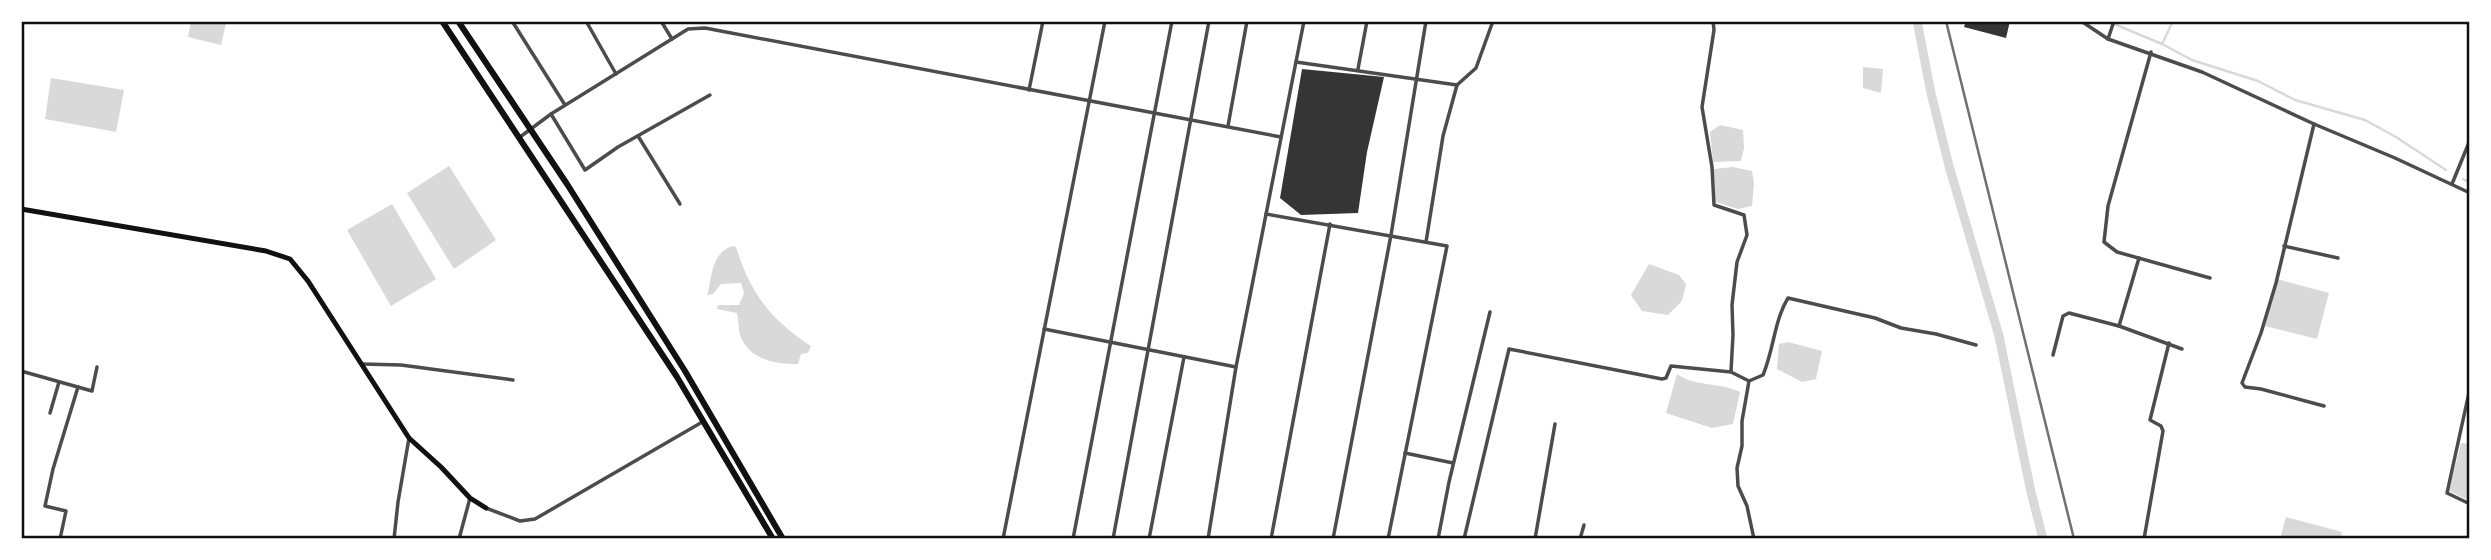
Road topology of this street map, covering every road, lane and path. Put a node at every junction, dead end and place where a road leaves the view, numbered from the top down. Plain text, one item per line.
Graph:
1 (442, 21) edge
2 (458, 21) edge
3 (512, 21) edge
4 (586, 21) edge
5 (662, 21) edge
6 (1043, 21) edge
7 (1105, 21) edge
8 (1172, 21) edge
9 (1209, 21) edge
10 (1247, 21) edge
11 (1304, 21) edge
12 (1367, 21) edge
13 (1426, 21) edge
14 (1493, 21) edge
15 (1713, 21) edge
16 (2081, 21) edge
17 (2114, 21) edge
18 (672, 39) junction
19 (2108, 39) junction
20 (2151, 52) junction
21 (1296, 62) junction
22 (1358, 69) junction
23 (616, 74) junction
24 (1415, 78) junction
25 (1457, 85) junction
26 (1029, 90) junction
27 (710, 95) dead end
28 (1088, 101) junction
29 (565, 105) junction
30 (1155, 113) junction
31 (551, 114) junction
32 (1190, 119) junction
33 (2314, 124) junction
34 (1228, 127) junction
35 (531, 129) junction
36 (638, 136) junction
37 (1281, 137) junction
38 (518, 138) junction
39 (2470, 140) edge
40 (2452, 184) junction
41 (2470, 193) edge
42 (680, 204) dead end
43 (21, 209) edge
44 (1266, 214) junction
45 (1330, 225) junction
46 (1391, 235) junction
47 (1426, 242) junction
48 (2284, 246) junction
49 (2139, 258) junction
50 (2338, 258) dead end
51 (2210, 278) dead end
52 (1490, 312) dead end
53 (2119, 326) junction
54 (1044, 329) junction
55 (1110, 343) junction
56 (2169, 343) junction
57 (1976, 345) dead end
58 (2182, 349) dead end
59 (1148, 351) junction
60 (2053, 355) dead end
61 (1184, 357) junction
62 (362, 364) junction
63 (97, 367) dead end
64 (1236, 367) junction
65 (21, 371) edge
66 (1731, 372) junction
67 (513, 380) dead end
68 (1749, 381) junction
69 (59, 382) junction
70 (78, 387) junction
71 (2470, 388) edge
72 (2324, 406) dead end
73 (50, 413) dead end
74 (712, 416) junction
75 (702, 422) junction
76 (1555, 424) dead end
77 (410, 438) junction
78 (1405, 453) junction
79 (1453, 463) junction
80 (470, 498) junction
81 (2470, 504) edge
82 (486, 508) joint
83 (1584, 525) dead end
84 (60, 539) edge
85 (394, 539) edge
86 (459, 539) edge
87 (773, 539) edge
88 (783, 539) edge
89 (1003, 539) edge
90 (1073, 539) edge
91 (1113, 539) edge
92 (1149, 539) edge
93 (1208, 539) edge
94 (1271, 539) edge
95 (1333, 539) edge
96 (1388, 539) edge
97 (1438, 539) edge
98 (1464, 539) edge
99 (1535, 539) edge
100 (1580, 539) edge
101 (1754, 539) edge
102 (2144, 539) edge

1 - 38 highway
2 - 35 highway
3 - 29 street
4 - 23 street
5 - 18 street
6 - 26 street
7 - 28 street
8 - 30 street
9 - 32 street
10 - 34 street
11 - 21 street
12 - 22 street
13 - 24 street
14 - 25 street
15 - 66 street
16 - 19 street
17 - 19 street
18 - 23 street
18 - 26 street
19 - 20 street
20 - 33 street
20 - 49 street
21 - 22 street
21 - 37 street
22 - 24 street
23 - 29 street
24 - 25 street
24 - 46 street
25 - 47 street
26 - 28 street
27 - 36 street
28 - 30 street
28 - 54 street
29 - 31 street
30 - 32 street
30 - 55 street
31 - 35 street
31 - 36 street
32 - 34 street
32 - 59 street
33 - 40 street
33 - 48 street
34 - 37 street
35 - 38 street
35 - 74 highway
36 - 42 street
37 - 44 street
38 - 75 highway
39 - 40 street
40 - 41 street
43 - 62 main road
44 - 45 street
44 - 64 street
45 - 46 street
45 - 94 street
46 - 47 street
46 - 95 street
47 - 78 street
48 - 50 street
48 - 72 street
49 - 51 street
49 - 53 street
52 - 79 street
53 - 56 street
53 - 60 street
54 - 55 street
54 - 89 street
55 - 59 street
55 - 90 street
56 - 58 street
56 - 102 street
57 - 68 street
59 - 61 street
59 - 91 street
61 - 64 street
61 - 92 street
62 - 67 street
62 - 77 main road
63 - 70 street
64 - 93 street
65 - 69 street
66 - 68 street
66 - 98 street
68 - 101 street
69 - 70 street
69 - 73 street
70 - 84 street
71 - 81 street
74 - 75 street
74 - 88 highway
75 - 82 street
75 - 87 highway
76 - 99 street
77 - 80 main road
77 - 85 street
78 - 79 street
78 - 96 street
79 - 97 street
80 - 82 main road
80 - 86 street
83 - 100 street

